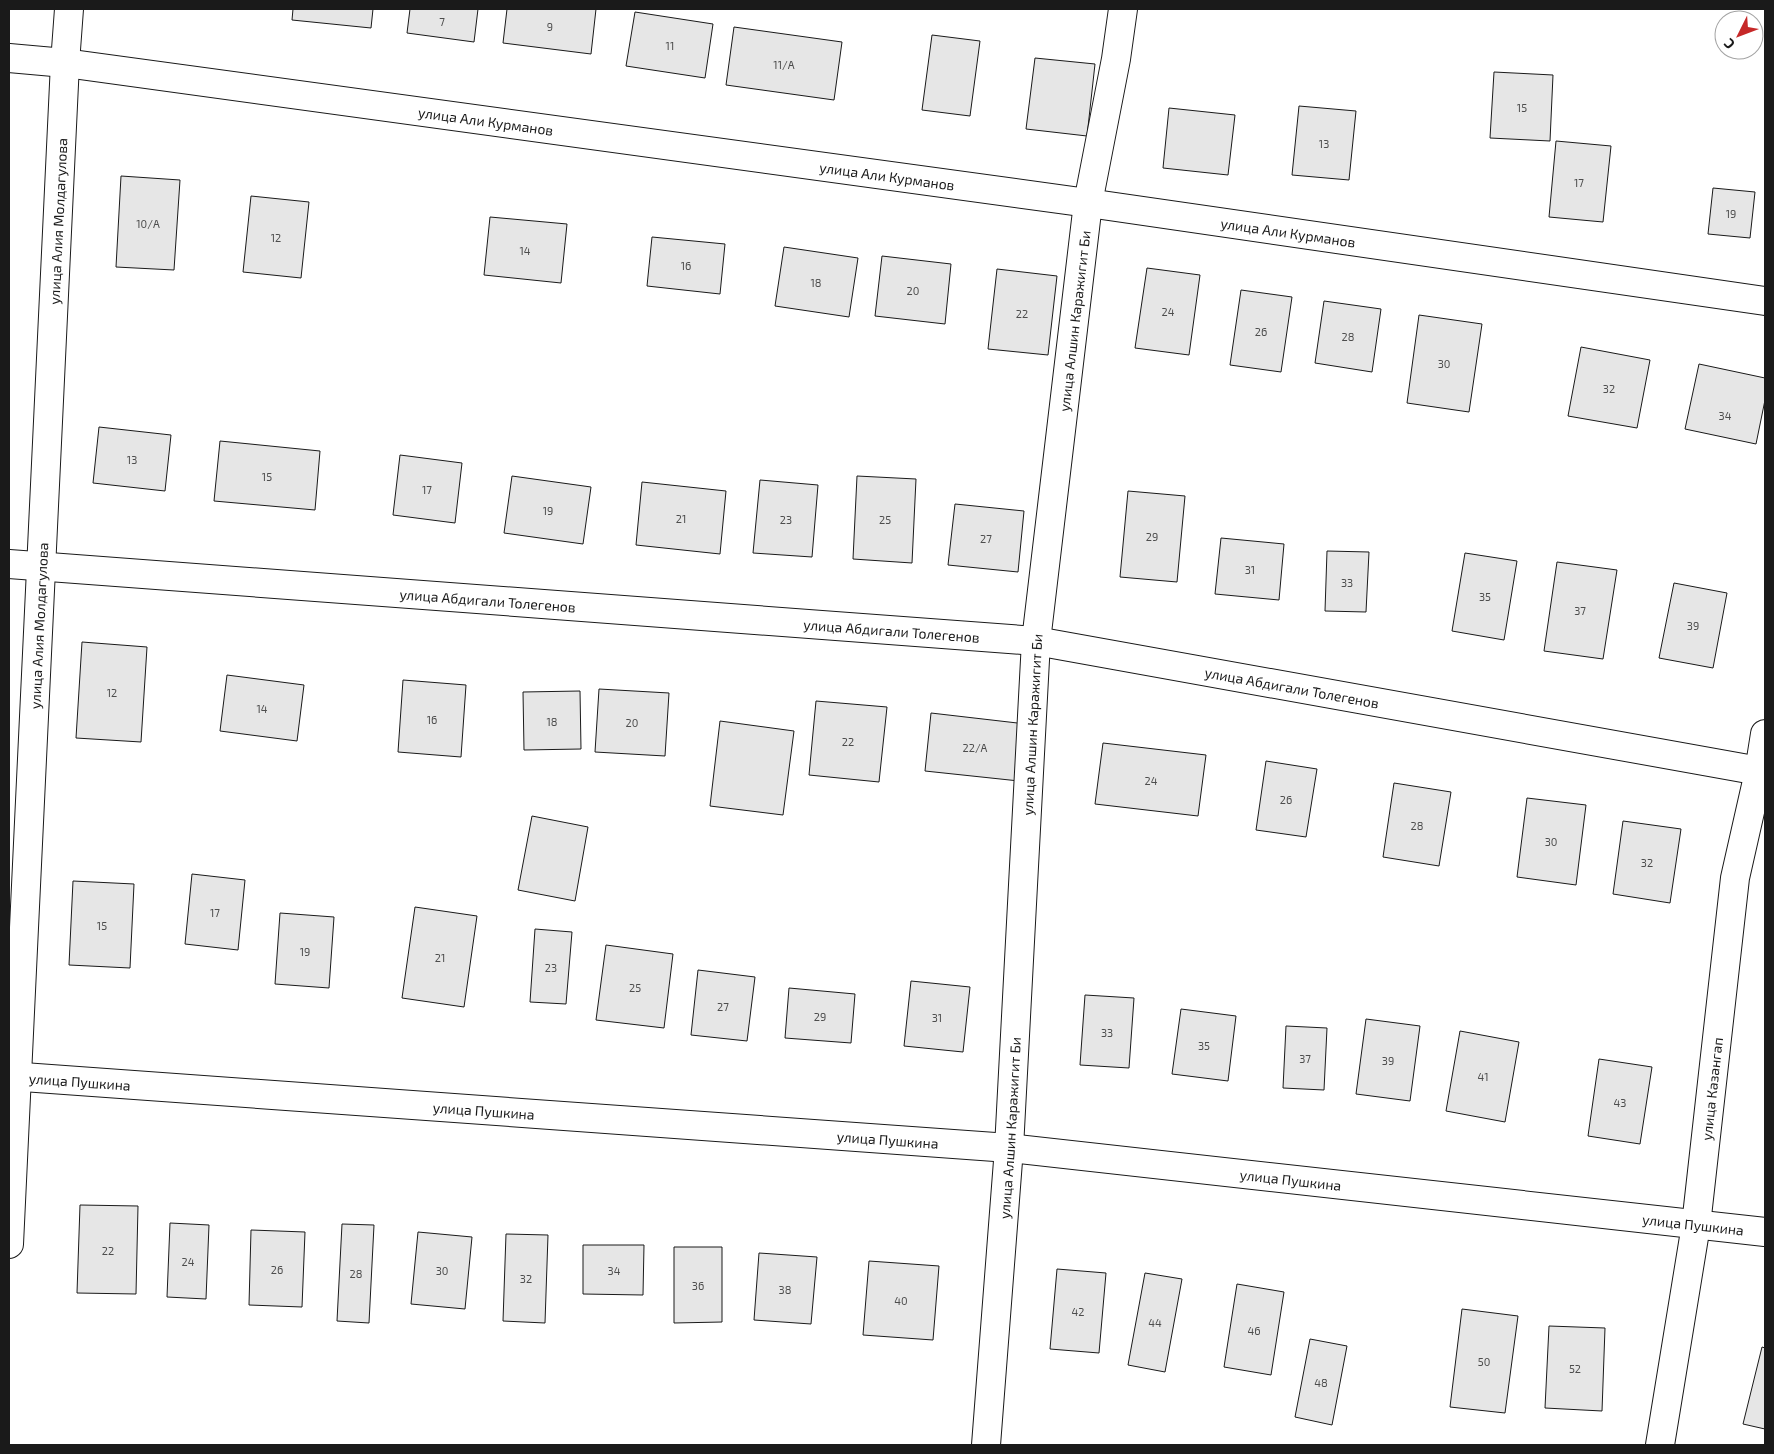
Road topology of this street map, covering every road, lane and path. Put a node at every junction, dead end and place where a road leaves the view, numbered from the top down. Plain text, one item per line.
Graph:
1 (69, 9) edge
2 (1123, 9) edge
3 (9, 58) edge
4 (65, 63) junction
5 (1088, 203) junction
6 (1765, 301) edge
7 (9, 564) edge
8 (41, 566) junction
9 (1036, 641) junction
10 (1765, 734) edge
11 (1762, 772) edge
12 (13, 1076) edge
13 (1010, 1148) junction
14 (1696, 1225) junction
15 (1765, 1232) edge
16 (9, 1244) edge
17 (986, 1445) edge
18 (1660, 1445) edge

1 - 4 street, улица Алия Молдагулова
2 - 5 street, улица Алшин Каражигит Би
3 - 4 street, улица Али Курманов
4 - 5 street, улица Али Курманов
4 - 8 street, улица Алия Молдагулова
5 - 6 street, улица Али Курманов
5 - 9 street, улица Алшин Каражигит Би
7 - 8 street, улица Абдигали Толегенов
8 - 9 street, улица Абдигали Толегенов
8 - 12 street, улица Алия Молдагулова
9 - 11 street, улица Абдигали Толегенов
9 - 13 street, улица Алшин Каражигит Би
10 - 11 street, улица Казангап
11 - 14 street, улица Казангап
12 - 13 street, улица Пушкина
12 - 16 street, улица Алия Молдагулова
13 - 14 street, улица Пушкина
13 - 17 street, улица Алшин Каражигит Би
14 - 15 street, улица Пушкина
14 - 18 street, улица Казангап

